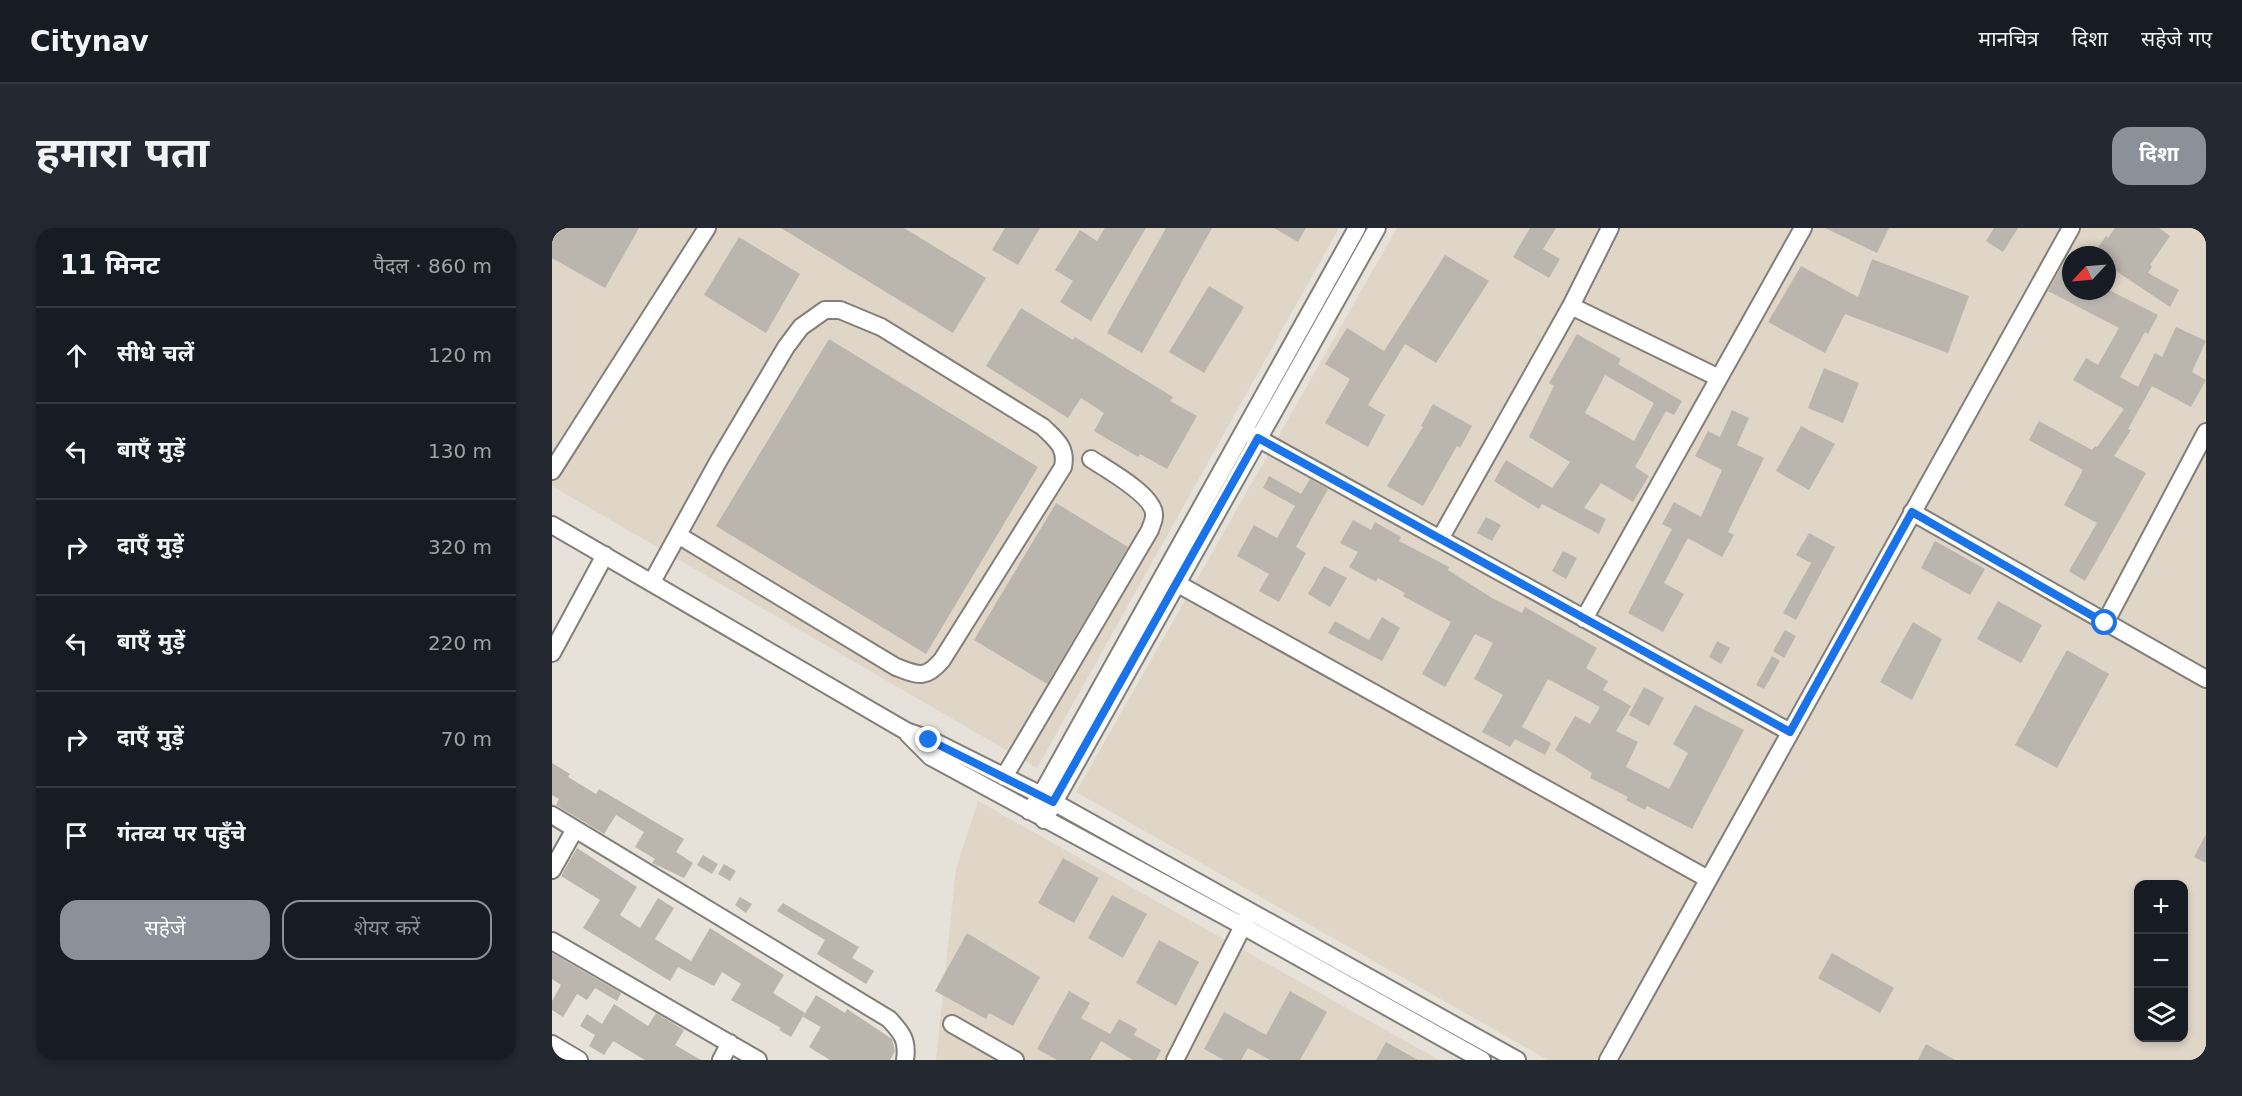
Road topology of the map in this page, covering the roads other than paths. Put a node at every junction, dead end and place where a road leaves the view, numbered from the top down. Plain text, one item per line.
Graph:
1 (707, 228) edge
2 (1357, 228) edge
3 (1377, 228) edge
4 (1610, 228) edge
5 (1803, 228) edge
6 (2070, 228) edge
7 (1571, 306) junction
8 (1719, 378) junction
9 (1251, 434) junction
10 (2204, 442) edge
11 (1091, 459) dead end
12 (552, 471) edge
13 (1912, 512) junction
14 (552, 525) edge
15 (678, 535) junction
16 (1440, 539) junction
17 (605, 555) junction
18 (1169, 580) junction
19 (652, 582) junction
20 (1584, 619) junction
21 (2105, 623) junction
22 (552, 653) edge
23 (2206, 679) edge
24 (906, 731) junction
25 (1790, 732) junction
26 (1004, 777) junction
27 (1047, 799) junction
28 (1029, 811) junction
29 (552, 815) edge
30 (1044, 820) junction
31 (575, 829) junction
32 (552, 870) edge
33 (1708, 879) junction
34 (1247, 919) junction
35 (552, 941) edge
36 (952, 1024) dead end
37 (730, 1043) junction
38 (555, 1051) edge
39 (579, 1060) edge
40 (721, 1060) edge
41 (758, 1060) edge
42 (905, 1060) edge
43 (1015, 1060) edge
44 (1174, 1060) edge
45 (1482, 1060) edge
46 (1516, 1060) edge
47 (1608, 1060) edge

1 - 12 street
2 - 9 street
3 - 9 street
4 - 7 street
5 - 8 street
6 - 13 street
7 - 8 street
7 - 16 street
8 - 20 street
9 - 16 street
9 - 18 street
10 - 21 street
11 - 26 street
13 - 21 street
13 - 25 street
14 - 17 street
15 - 15 street
15 - 19 street
16 - 20 street
17 - 19 street
17 - 22 street
18 - 27 street
18 - 33 street
19 - 24 street
20 - 25 street
21 - 23 street
24 - 26 street
24 - 28 street
25 - 33 street
26 - 27 street
27 - 28 street
27 - 30 street
27 - 34 street
28 - 30 street
29 - 31 street
30 - 34 street
31 - 32 street
31 - 42 street
33 - 47 street
34 - 44 street
34 - 45 street
34 - 46 street
35 - 37 street
36 - 43 street
37 - 40 street
37 - 41 street
38 - 39 street

